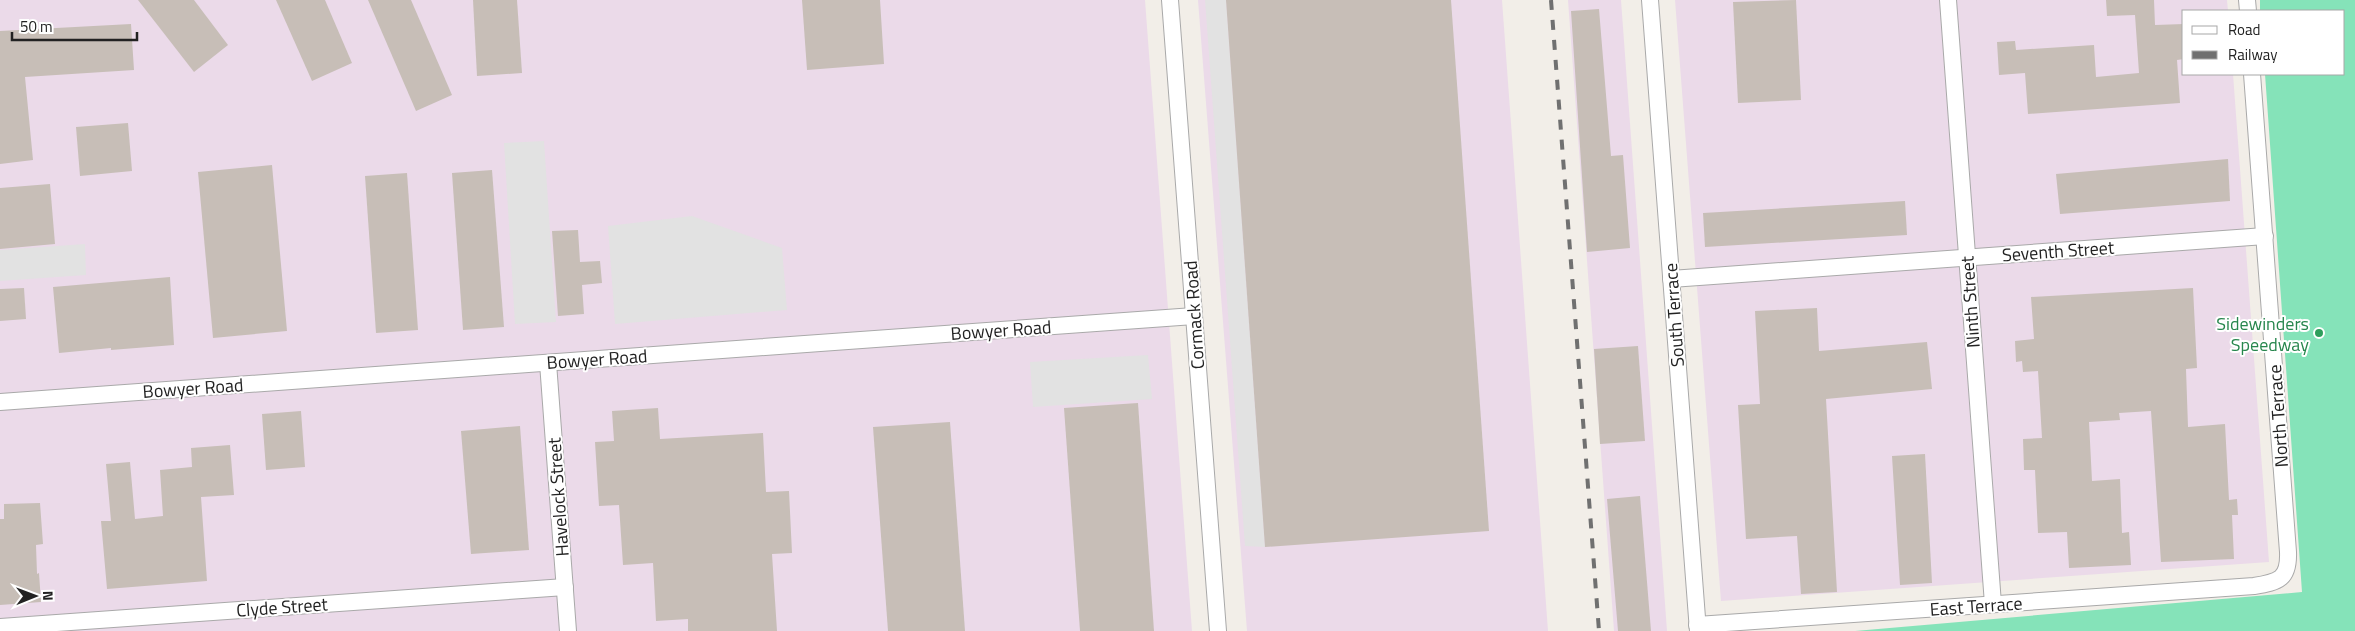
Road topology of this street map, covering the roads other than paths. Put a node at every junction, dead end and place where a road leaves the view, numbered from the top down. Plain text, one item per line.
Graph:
1 (1170, 0) edge
2 (1650, 0) edge
3 (1948, 0) edge
4 (2252, 75) edge
5 (2264, 236) junction
6 (1967, 258) junction
7 (1672, 279) junction
8 (1194, 316) junction
9 (548, 363) junction
10 (0, 402) edge
11 (2254, 586) joint
12 (565, 587) junction
13 (1993, 604) junction
14 (0, 627) edge
15 (1698, 628) edge
16 (568, 631) edge
17 (1218, 631) edge

1 - 8 street, Cormack Road
2 - 7 street, South Terrace
3 - 6 street, Ninth Street
4 - 5 street, North Terrace
5 - 6 street, Seventh Street
5 - 11 street, North Terrace
6 - 7 street, Seventh Street
6 - 13 street, Ninth Street
7 - 15 street, South Terrace
8 - 9 street, Bowyer Road
8 - 17 street, Cormack Road
9 - 10 street, Bowyer Road
9 - 12 street, Havelock Street
11 - 13 street, East Terrace
12 - 14 street, Clyde Street
12 - 16 street, Havelock Street
13 - 15 street, East Terrace

